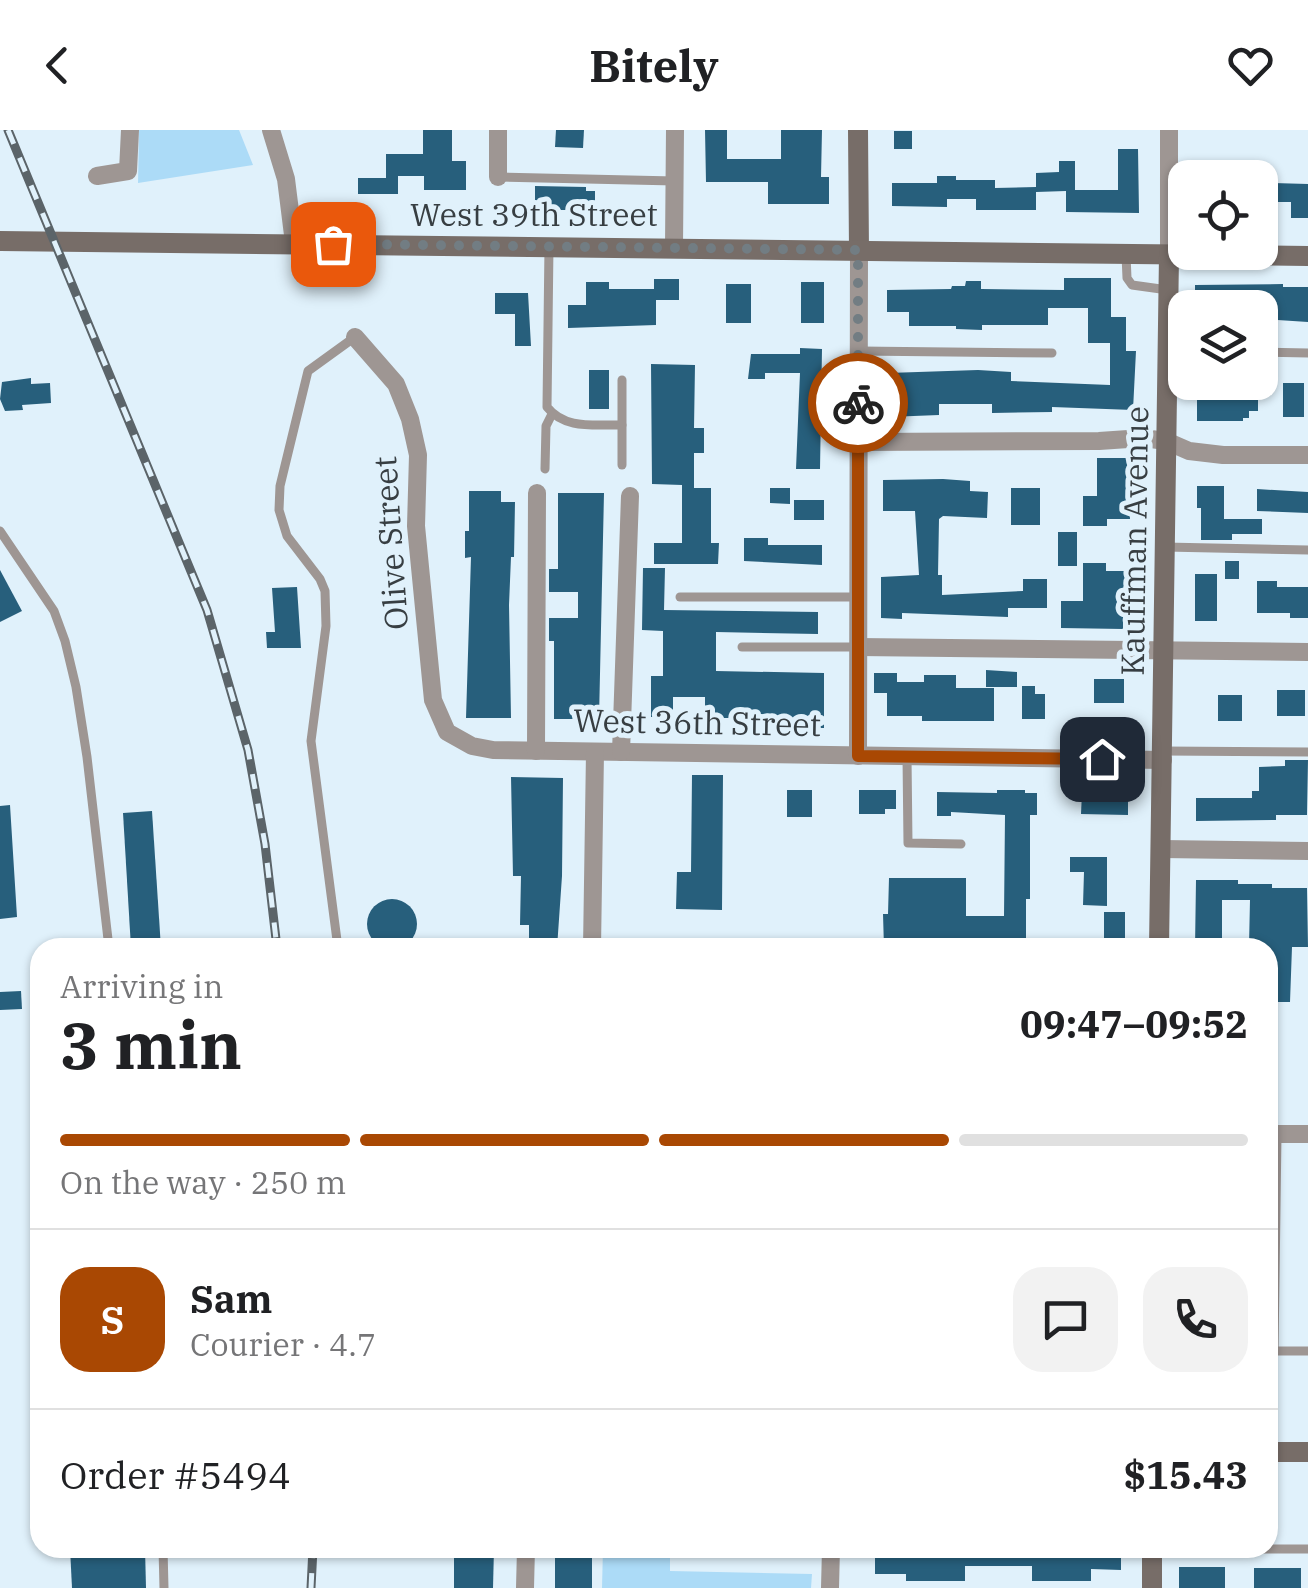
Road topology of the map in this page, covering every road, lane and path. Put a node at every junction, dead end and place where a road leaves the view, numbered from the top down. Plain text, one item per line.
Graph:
1 (130, 130) edge
2 (271, 130) edge
3 (498, 130) edge
4 (675, 130) edge
5 (858, 130) edge
6 (1169, 130) edge
7 (1169, 160) edge
8 (97, 176) dead end
9 (498, 177) joint
10 (675, 181) junction
11 (0, 240) edge
12 (294, 243) junction
13 (550, 245) junction
14 (674, 246) junction
15 (858, 250) junction
16 (1126, 254) junction
17 (1168, 255) edge
18 (1278, 256) edge
19 (1308, 256) edge
20 (1169, 270) edge
21 (1168, 290) joint
22 (355, 337) joint
23 (858, 351) junction
24 (1278, 352) edge
25 (1308, 352) edge
26 (1052, 353) dead end
27 (622, 380) dead end
28 (1171, 400) edge
29 (552, 414) junction
30 (622, 425) junction
31 (1166, 441) junction
32 (858, 442) junction
33 (1308, 455) edge
34 (622, 466) dead end
35 (545, 470) dead end
36 (538, 494) dead end
37 (630, 496) dead end
38 (0, 531) edge
39 (1165, 547) junction
40 (1308, 550) edge
41 (680, 597) dead end
42 (858, 597) junction
43 (858, 647) junction
44 (742, 648) dead end
45 (1164, 650) junction
46 (1308, 652) edge
47 (472, 746) joint
48 (536, 751) junction
49 (596, 752) junction
50 (621, 752) junction
51 (1308, 752) edge
52 (858, 756) junction
53 (908, 756) junction
54 (1162, 756) junction
55 (962, 844) dead end
56 (1162, 849) junction
57 (1308, 851) edge
58 (108, 938) edge
59 (337, 938) edge
60 (592, 938) edge
61 (1159, 938) edge
62 (1278, 1134) edge
63 (1308, 1134) edge
64 (1278, 1351) edge
65 (1308, 1351) edge
66 (1278, 1452) edge
67 (1308, 1452) edge
68 (1278, 1550) edge
69 (1308, 1550) edge
70 (162, 1558) edge
71 (526, 1558) edge
72 (831, 1558) edge
73 (1152, 1558) edge
74 (164, 1588) edge
75 (525, 1588) edge
76 (830, 1588) edge
77 (1152, 1588) edge

1 - 8 street
2 - 12 street
3 - 9 street
4 - 10 street
5 - 15 street
6 - 7 street
9 - 10 lane
10 - 14 street
11 - 12 street, West 39th Street
12 - 13 street, West 39th Street
13 - 14 street, West 39th Street
13 - 29 lane
14 - 15 street, West 39th Street
15 - 16 street, West 39th Street
15 - 23 street
16 - 17 street, West 39th Street
16 - 21 lane
18 - 19 street, West 39th Street
20 - 21 street, Kauffman Avenue
22 - 47 street, Olive Street
22 - 59 lane
23 - 26 lane
23 - 32 street
24 - 25 lane
27 - 30 lane
28 - 31 street, Kauffman Avenue
29 - 30 lane
29 - 35 lane
30 - 34 lane
31 - 32 street
31 - 33 street
31 - 39 street, Kauffman Avenue
32 - 42 street
36 - 48 street
37 - 50 street
38 - 58 lane
39 - 40 lane
39 - 45 street, Kauffman Avenue
41 - 42 lane
42 - 43 street
43 - 44 lane
43 - 45 street
43 - 52 street
45 - 46 street
45 - 54 street, Kauffman Avenue
47 - 48 street, West 36th Street
48 - 49 street, West 36th Street
49 - 50 street, West 36th Street
49 - 60 street
50 - 52 street, West 36th Street
51 - 54 lane
52 - 53 street, West 36th Street
53 - 54 street, West 36th Street
53 - 55 lane
54 - 56 street, Kauffman Avenue
56 - 57 street
56 - 61 street, Kauffman Avenue
62 - 63 street
64 - 65 lane
66 - 67 street
68 - 69 lane
70 - 74 lane
71 - 75 street
72 - 76 street
73 - 77 street

